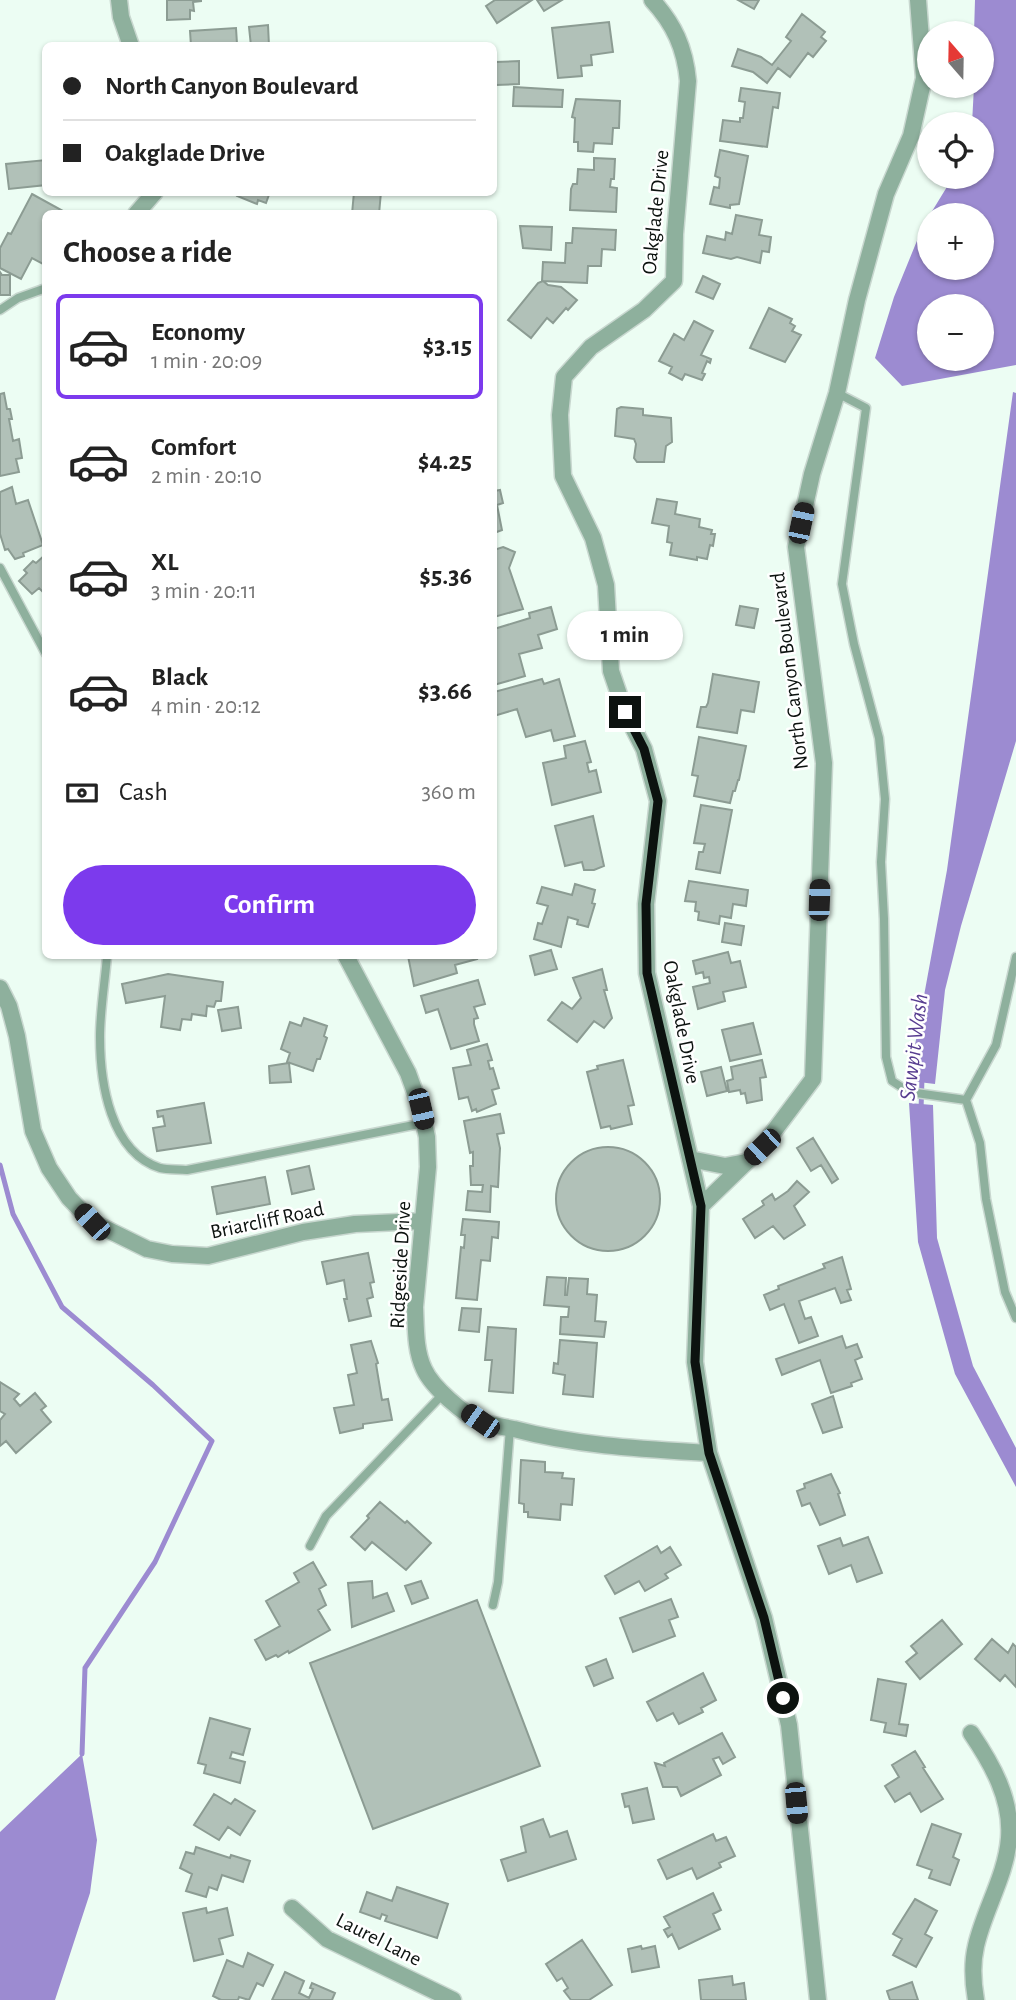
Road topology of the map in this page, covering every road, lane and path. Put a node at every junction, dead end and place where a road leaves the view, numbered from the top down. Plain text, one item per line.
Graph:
1 (119, 0) edge
2 (652, 0) edge
3 (918, 0) edge
4 (130, 42) edge
5 (152, 196) edge
6 (139, 210) edge
7 (42, 289) edge
8 (0, 310) edge
9 (837, 393) junction
10 (0, 568) edge
11 (42, 646) edge
12 (1016, 957) edge
13 (107, 959) edge
14 (348, 959) edge
15 (0, 988) edge
16 (966, 1100) junction
17 (424, 1123) junction
18 (690, 1159) junction
19 (746, 1162) junction
20 (701, 1206) junction
21 (422, 1221) junction
22 (1016, 1318) edge
23 (443, 1394) junction
24 (510, 1428) junction
25 (709, 1453) junction
26 (310, 1546) dead end
27 (493, 1605) dead end
28 (971, 1733) dead end
29 (292, 1908) dead end
30 (453, 2000) edge
31 (818, 2000) edge
32 (976, 2000) edge

1 - 4 street
2 - 18 street, Oakglade Drive
3 - 9 street, North Canyon Boulevard
5 - 6 street
7 - 8 lane
9 - 16 lane
9 - 19 street, North Canyon Boulevard
10 - 11 lane
12 - 16 lane
13 - 17 lane
14 - 17 street, Ridgeside Drive
15 - 21 street, Briarcliff Road
16 - 22 lane
17 - 21 street, Ridgeside Drive
18 - 19 street
18 - 20 street, Oakglade Drive
19 - 20 street, North Canyon Boulevard
20 - 25 street
21 - 23 street, Ridgeside Drive
23 - 24 street, Ridgeside Drive
23 - 26 lane
24 - 25 street, Ridgeside Drive
24 - 27 lane
25 - 31 street
28 - 32 street
29 - 30 street, Laurel Lane

